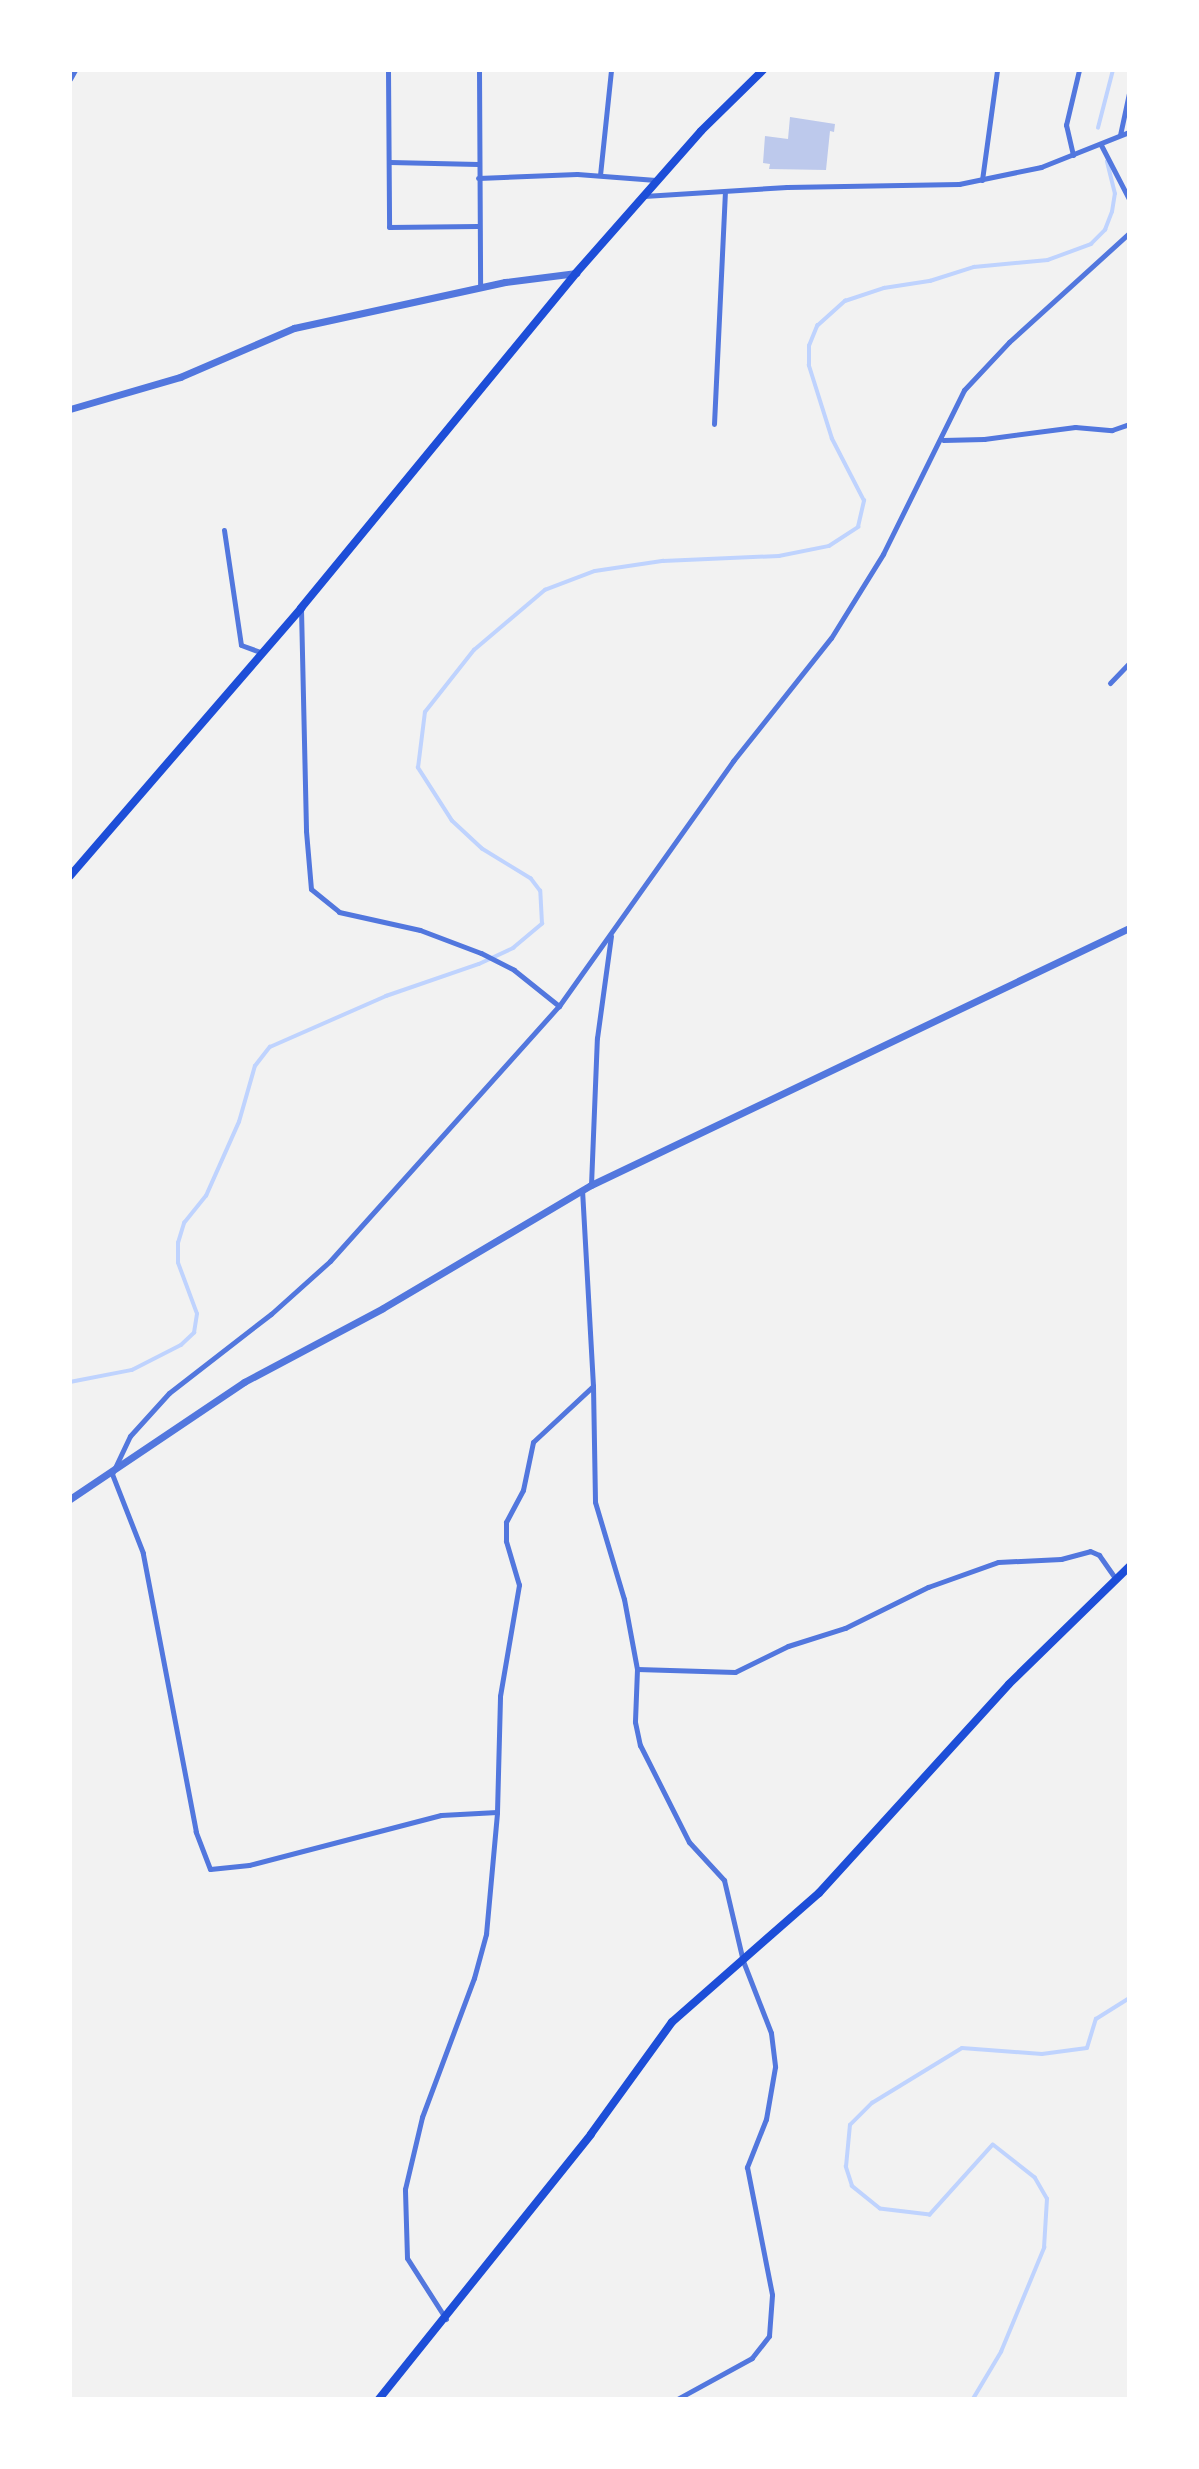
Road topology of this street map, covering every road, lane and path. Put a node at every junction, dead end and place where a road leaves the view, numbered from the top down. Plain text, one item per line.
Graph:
1 (75, 70) edge
2 (388, 70) edge
3 (479, 70) edge
4 (611, 70) edge
5 (762, 70) edge
6 (997, 70) edge
7 (1079, 70) edge
8 (70, 79) edge
9 (1129, 93) edge
10 (1129, 132) edge
11 (1120, 135) junction
12 (1101, 145) junction
13 (1073, 155) junction
14 (390, 162) junction
15 (478, 164) junction
16 (600, 175) junction
17 (478, 178) junction
18 (656, 180) junction
19 (982, 180) junction
20 (725, 193) junction
21 (642, 196) junction
22 (1129, 199) edge
23 (478, 226) junction
24 (1129, 233) edge
25 (576, 272) junction
26 (480, 288) junction
27 (70, 410) edge
28 (713, 424) dead end
29 (1129, 424) edge
30 (943, 440) junction
31 (224, 530) dead end
32 (301, 608) junction
33 (263, 653) junction
34 (1129, 663) edge
35 (1111, 683) dead end
36 (70, 876) edge
37 (1129, 928) edge
38 (611, 933) junction
39 (559, 1006) junction
40 (591, 1185) junction
41 (582, 1191) junction
42 (593, 1386) junction
43 (112, 1474) junction
44 (70, 1499) edge
45 (1129, 1567) edge
46 (1116, 1579) junction
47 (637, 1669) junction
48 (497, 1812) junction
49 (743, 1961) junction
50 (446, 2319) junction
51 (306, 2399) edge
52 (371, 2399) edge
53 (379, 2399) edge
54 (677, 2399) edge

1 - 8 street
2 - 14 street
3 - 15 street
4 - 16 street
5 - 18 main road
6 - 19 street
7 - 13 street
9 - 11 street
10 - 11 street
11 - 12 street
12 - 13 street
12 - 22 street
13 - 19 street
14 - 15 street
14 - 23 street
15 - 17 street
16 - 17 street
16 - 18 street
17 - 23 street
18 - 21 main road
19 - 20 street
20 - 21 street
20 - 28 street
21 - 25 main road
23 - 26 street
24 - 30 street
25 - 26 street
25 - 32 main road
26 - 27 street
29 - 30 street
30 - 38 street
31 - 33 street
32 - 33 main road
32 - 39 street
33 - 36 main road
34 - 35 street
37 - 40 street
38 - 39 street
38 - 40 street
39 - 43 street
40 - 41 street
41 - 42 street
41 - 43 street
42 - 47 street
42 - 48 street
43 - 44 street
43 - 48 street
45 - 46 main road
46 - 47 street
46 - 49 main road
47 - 49 street
48 - 50 street
49 - 50 main road
49 - 54 street
50 - 53 main road
51 - 52 street

